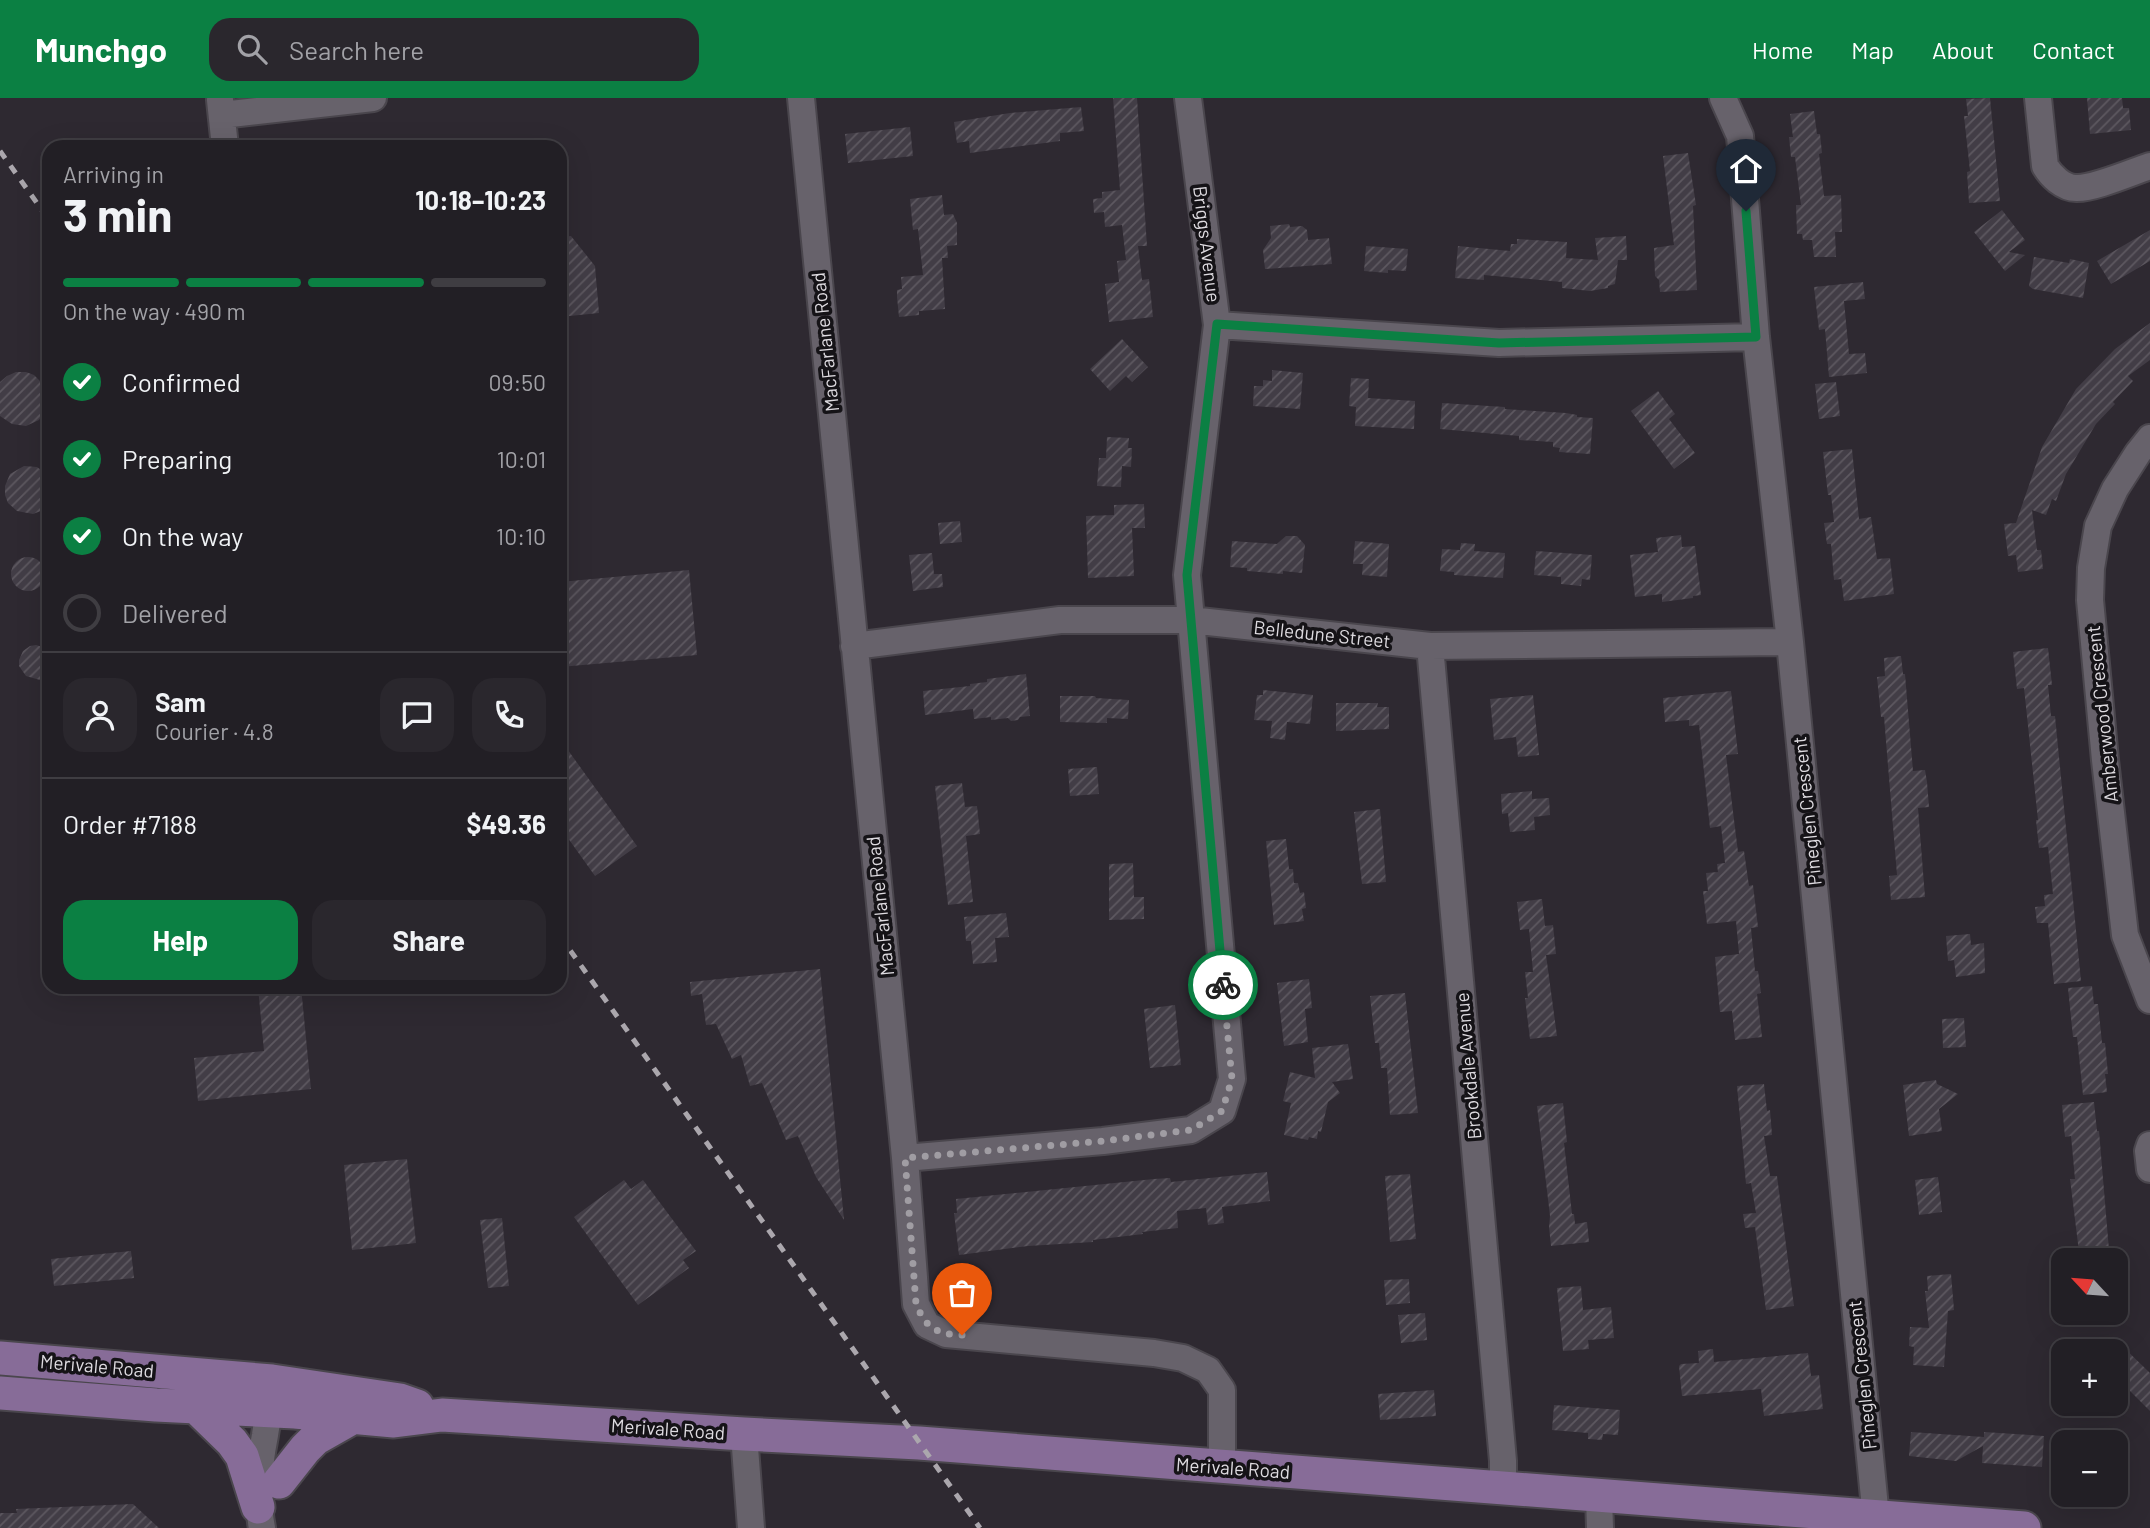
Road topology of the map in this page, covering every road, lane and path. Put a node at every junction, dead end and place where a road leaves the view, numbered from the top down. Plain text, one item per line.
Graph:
1 (373, 98) edge
2 (801, 98) edge
3 (1188, 98) edge
4 (1723, 98) edge
5 (2038, 98) edge
6 (221, 107) edge
7 (224, 140) edge
8 (2150, 166) edge
9 (1217, 324) junction
10 (1756, 337) junction
11 (2150, 438) edge
12 (1190, 620) junction
13 (1790, 642) junction
14 (854, 646) junction
15 (1430, 646) junction
16 (2150, 1000) edge
17 (2150, 1144) edge
18 (905, 1158) junction
19 (2150, 1169) edge
20 (0, 1358) edge
21 (0, 1393) edge
22 (272, 1396) junction
23 (197, 1407) junction
24 (442, 1415) junction
25 (352, 1418) junction
26 (744, 1434) junction
27 (1222, 1467) junction
28 (1503, 1487) junction
29 (267, 1511) edge
30 (1600, 1512) edge
31 (1877, 1523) edge
32 (751, 1528) edge
33 (2024, 1528) edge

1 - 6 street
2 - 14 street, MacFarlane Road
3 - 9 street, Briggs Avenue
4 - 10 street, Pineglen Crescent
5 - 8 street
6 - 7 street
9 - 10 street
9 - 12 street, Briggs Avenue
10 - 13 street, Pineglen Crescent
11 - 16 street, Amberwood Crescent
12 - 14 street, Belledune Street
12 - 15 street, Belledune Street
12 - 18 street, Briggs Avenue
13 - 15 street, Belledune Street
13 - 31 street, Pineglen Crescent
14 - 18 street, MacFarlane Road
15 - 28 street, Brookdale Avenue
17 - 19 street
18 - 27 street, MacFarlane Road
20 - 22 main road, Merivale Road
21 - 23 main road, Merivale Road
22 - 23 main road, Merivale Road
22 - 24 main road, Merivale Road
22 - 25 main road, Merivale Road
22 - 29 street
23 - 29 main road
24 - 25 main road, Merivale Road
24 - 26 main road, Merivale Road
25 - 29 main road
26 - 27 main road, Merivale Road
26 - 32 street
27 - 28 main road, Merivale Road
28 - 30 main road, Merivale Road
30 - 31 main road, Merivale Road
31 - 33 main road, Merivale Road

